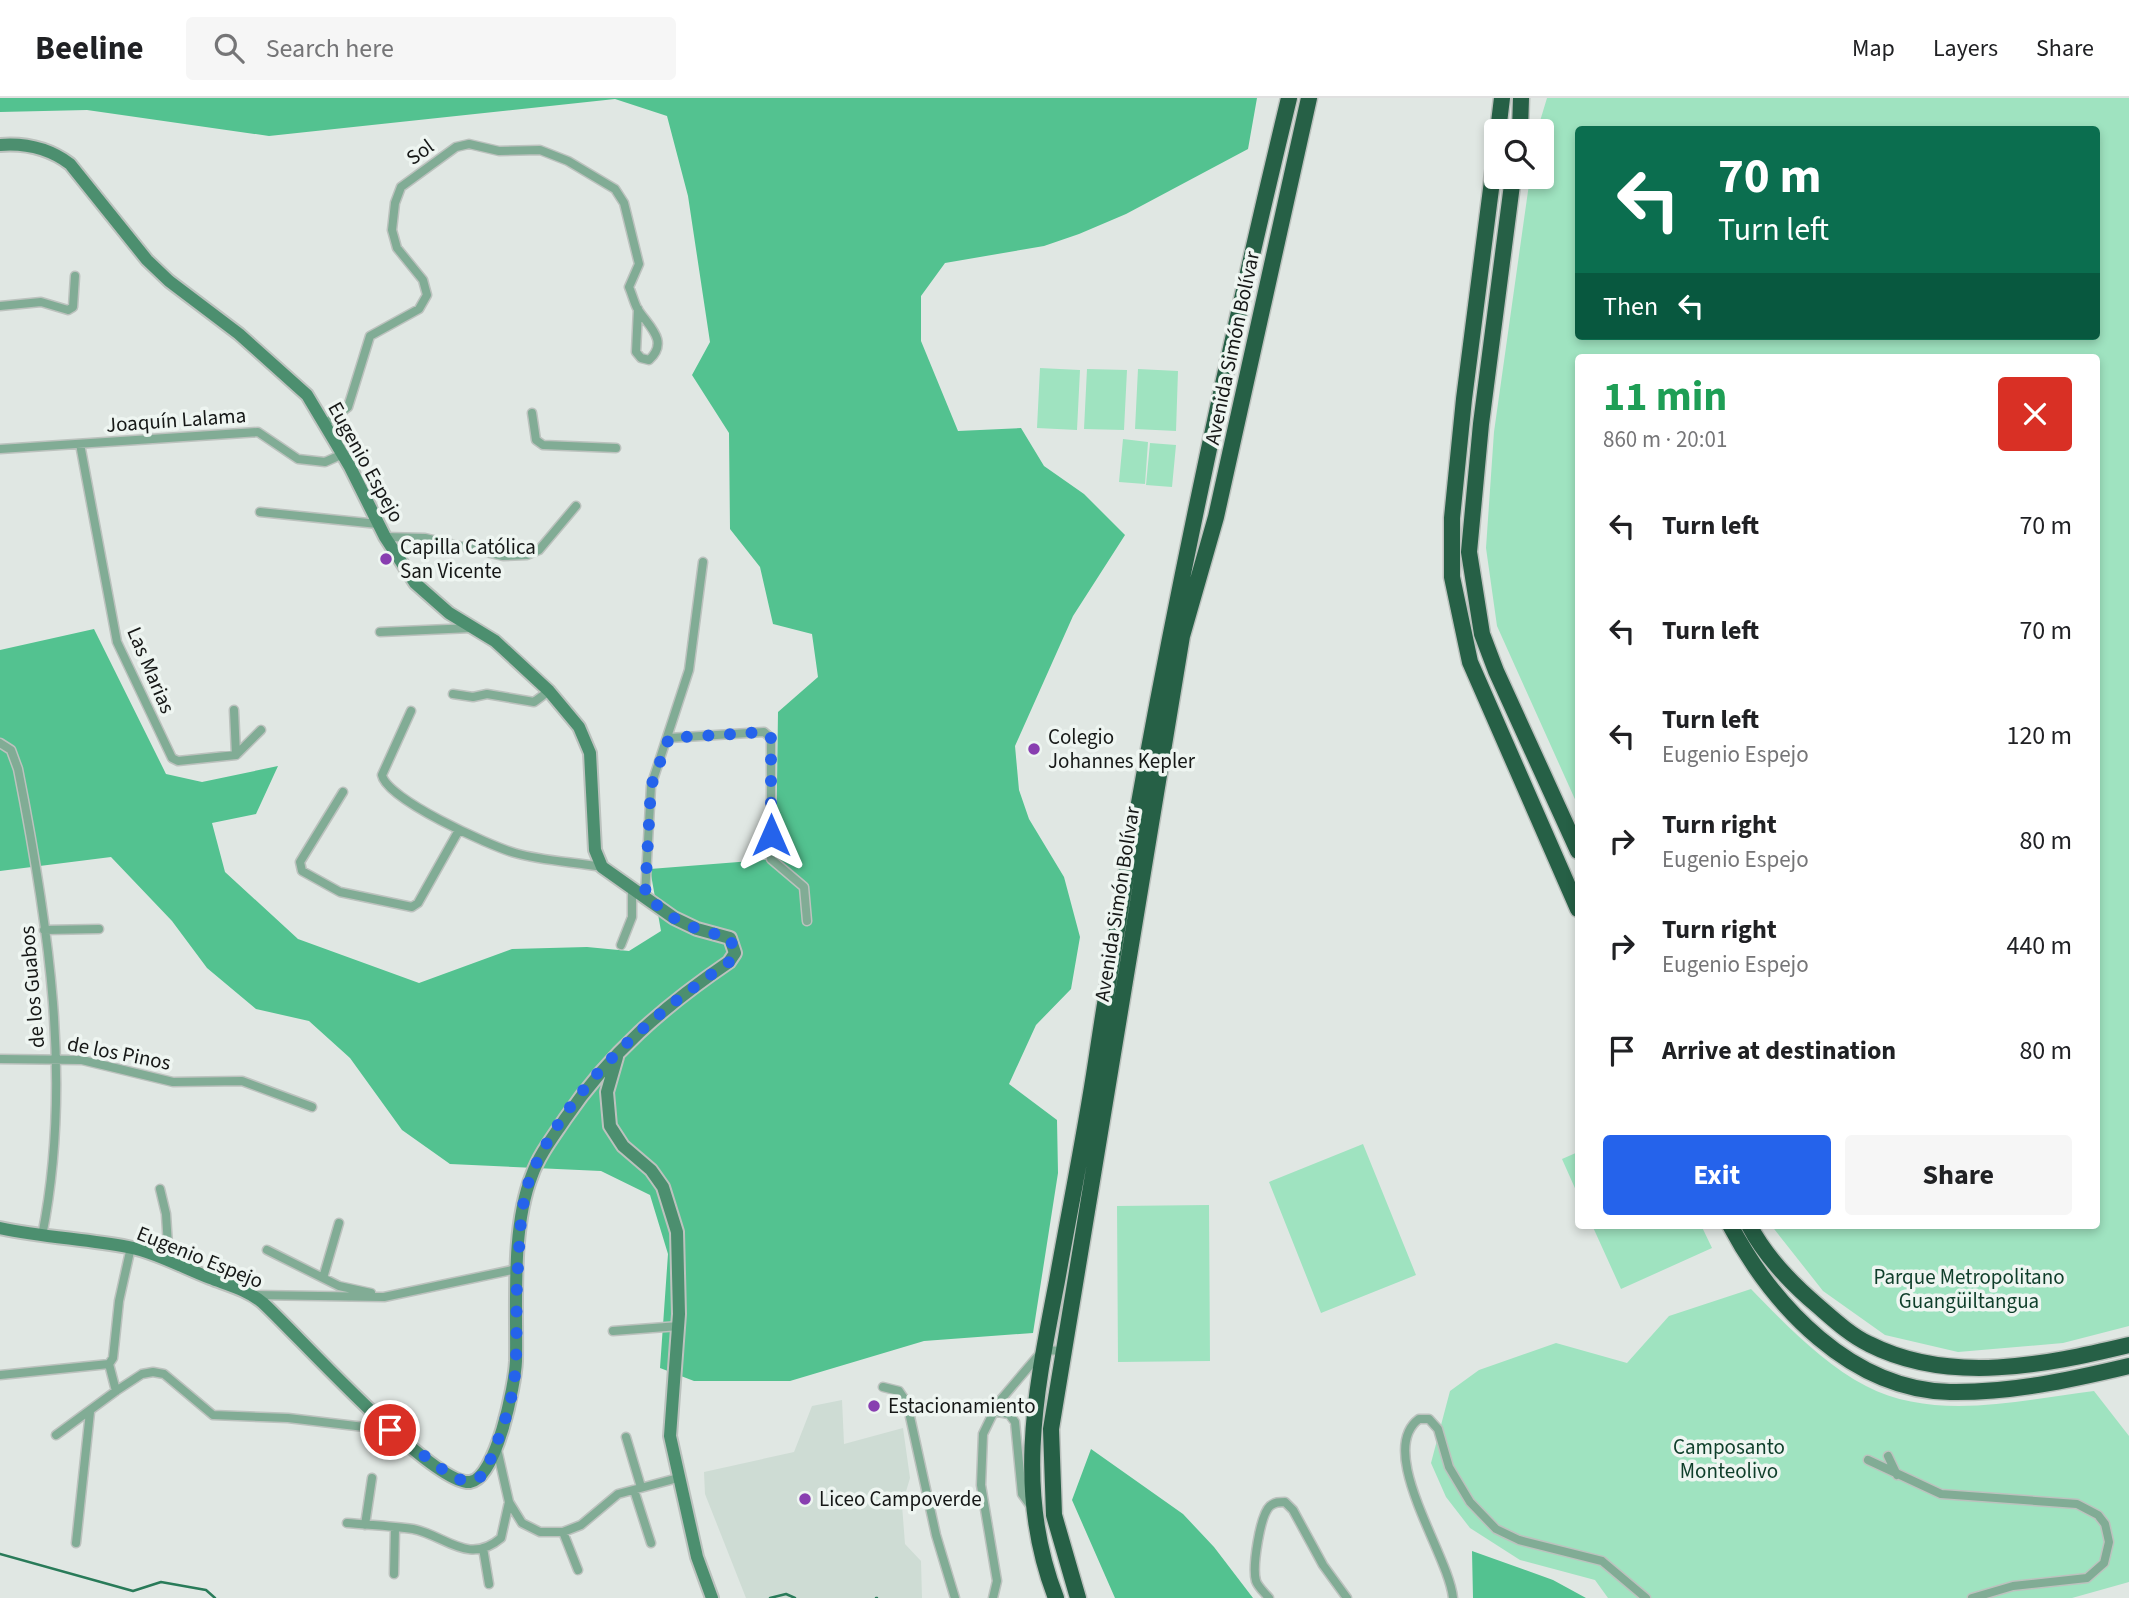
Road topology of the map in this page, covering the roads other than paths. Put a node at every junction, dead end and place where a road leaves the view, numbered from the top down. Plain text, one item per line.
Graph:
1 (1289, 98) edge
2 (1309, 98) edge
3 (1314, 98) edge
4 (1502, 98) edge
5 (1521, 98) edge
6 (1499, 119) edge
7 (1520, 119) edge
8 (1301, 132) junction
9 (0, 145) edge
10 (1491, 189) edge
11 (1511, 189) edge
12 (75, 276) dead end
13 (0, 306) edge
14 (638, 309) junction
15 (532, 414) dead end
16 (325, 424) junction
17 (80, 444) junction
18 (0, 449) edge
19 (616, 449) dead end
20 (343, 454) junction
21 (576, 506) dead end
22 (260, 512) dead end
23 (378, 524) junction
24 (385, 537) junction
25 (703, 562) dead end
26 (473, 628) junction
27 (380, 632) dead end
28 (549, 691) junction
29 (453, 694) dead end
30 (234, 710) dead end
31 (411, 712) dead end
32 (261, 730) dead end
33 (669, 738) junction
34 (0, 743) edge
35 (237, 754) junction
36 (343, 792) dead end
37 (458, 830) junction
38 (1575, 844) edge
39 (602, 867) junction
40 (632, 888) junction
41 (645, 896) junction
42 (1575, 902) edge
43 (807, 921) dead end
44 (99, 929) dead end
45 (44, 930) junction
46 (621, 945) dead end
47 (621, 1047) junction
48 (0, 1059) edge
49 (56, 1059) junction
50 (312, 1107) dead end
51 (160, 1189) dead end
52 (339, 1223) dead end
53 (0, 1228) edge
54 (1732, 1229) edge
55 (1752, 1229) edge
56 (42, 1236) junction
57 (131, 1247) junction
58 (267, 1250) dead end
59 (169, 1262) junction
60 (517, 1269) junction
61 (323, 1278) junction
62 (253, 1295) junction
63 (384, 1297) junction
64 (679, 1326) junction
65 (613, 1331) dead end
66 (2129, 1345) edge
67 (1044, 1350) junction
68 (1063, 1351) junction
69 (109, 1364) junction
70 (2129, 1366) edge
71 (0, 1375) edge
72 (883, 1387) dead end
73 (116, 1391) junction
74 (992, 1411) junction
75 (90, 1412) junction
76 (390, 1430) junction
77 (56, 1435) dead end
78 (626, 1437) dead end
79 (496, 1447) junction
80 (1888, 1455) dead end
81 (1868, 1460) dead end
82 (1897, 1475) junction
83 (372, 1478) dead end
84 (678, 1478) junction
85 (637, 1488) junction
86 (509, 1502) junction
87 (1032, 1508) junction
88 (347, 1523) dead end
89 (365, 1525) junction
90 (395, 1528) junction
91 (563, 1532) junction
92 (76, 1543) dead end
93 (651, 1543) dead end
94 (483, 1548) junction
95 (578, 1570) dead end
96 (394, 1574) dead end
97 (489, 1584) dead end
98 (712, 1598) edge
99 (955, 1598) edge
100 (993, 1598) edge
101 (1056, 1598) edge
102 (1078, 1598) edge
103 (1269, 1598) edge
104 (1347, 1598) edge
105 (1453, 1598) edge
106 (1646, 1598) edge
107 (1972, 1598) edge

1 - 67 highway, Avenida Simón Bolívar
2 - 8 highway, Avenida Simón Bolívar
3 - 8 highway
4 - 6 highway
5 - 7 highway
8 - 68 highway, Avenida Simón Bolívar
9 - 16 street, Eugenio Espejo
10 - 42 highway
11 - 38 highway
12 - 13 street
14 - 14 street, Sol
14 - 16 street, Sol
15 - 19 street
16 - 20 street, Eugenio Espejo
17 - 18 street, Joaquín Lalama
17 - 20 street, Joaquín Lalama
17 - 35 street, Las Marias
20 - 23 street, Eugenio Espejo
21 - 24 street
22 - 23 street
23 - 24 street, Eugenio Espejo
24 - 26 street, Eugenio Espejo
25 - 33 street
26 - 27 street
26 - 28 street, Eugenio Espejo
28 - 29 street
28 - 39 street, Eugenio Espejo
30 - 35 street
31 - 37 street
32 - 35 street
33 - 41 street
33 - 43 street
34 - 45 street, de los Guabos
36 - 37 street
37 - 39 street
39 - 40 street, Eugenio Espejo
40 - 41 street, Eugenio Espejo
40 - 46 street
41 - 47 street, Eugenio Espejo
44 - 45 street
45 - 49 street, de los Guabos
47 - 60 street, Eugenio Espejo
47 - 64 street
48 - 49 street, de los Pinos
49 - 50 street, de los Pinos
49 - 56 street, de los Guabos
51 - 59 street
52 - 61 street
53 - 56 street, Eugenio Espejo
54 - 70 highway
55 - 66 highway
56 - 57 street, Eugenio Espejo
57 - 59 street, Eugenio Espejo
57 - 69 street
58 - 61 street
59 - 62 street, Eugenio Espejo
60 - 63 street
60 - 79 street, Eugenio Espejo
61 - 63 street
62 - 63 street
62 - 76 street, Eugenio Espejo
64 - 65 street
64 - 84 street
67 - 68 street
67 - 74 street
67 - 87 highway, Avenida Simón Bolívar
68 - 102 highway, Avenida Simón Bolívar
69 - 71 street
69 - 73 street
72 - 99 street
73 - 75 street
73 - 76 street
74 - 87 street
74 - 100 street
75 - 77 street
75 - 92 street
76 - 79 street, Eugenio Espejo
78 - 85 street
79 - 86 street
80 - 82 street
81 - 82 street
82 - 107 street
83 - 89 street
84 - 85 street
84 - 98 street
85 - 91 street
85 - 93 street
86 - 91 street
86 - 94 street
87 - 101 highway, Avenida Simón Bolívar
88 - 89 street
89 - 90 street
90 - 94 street
90 - 96 street
91 - 95 street
94 - 97 street
103 - 104 street
105 - 106 street

